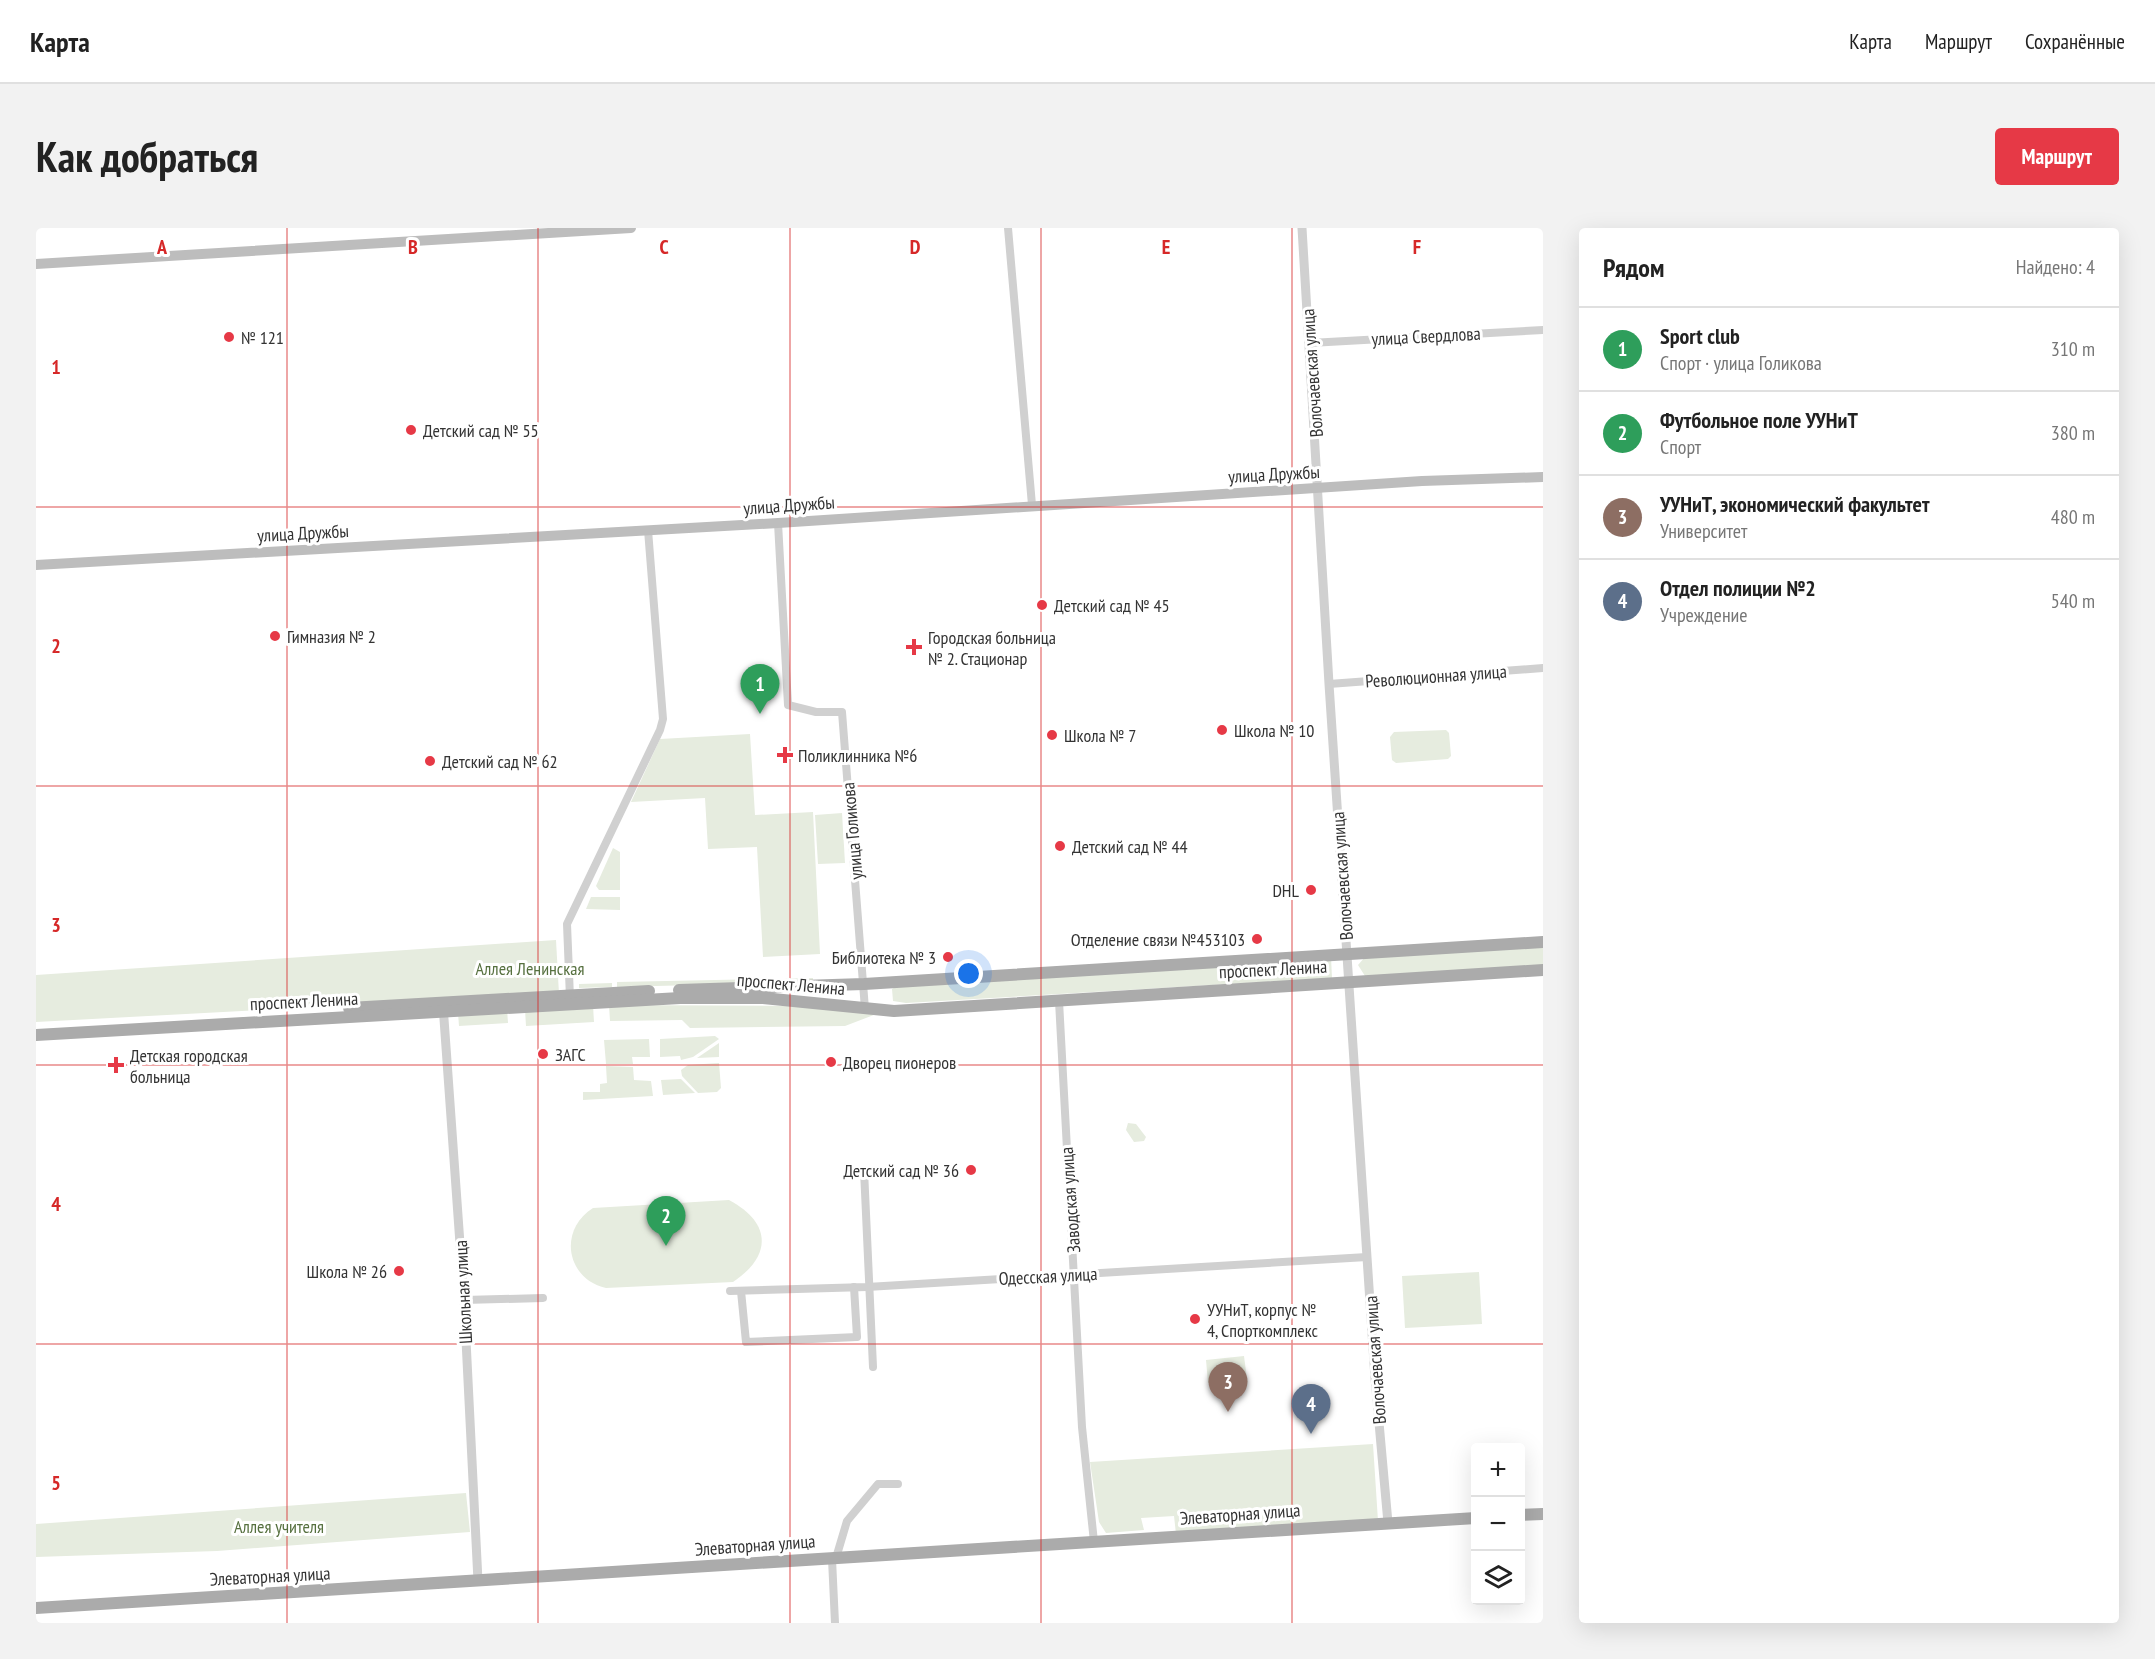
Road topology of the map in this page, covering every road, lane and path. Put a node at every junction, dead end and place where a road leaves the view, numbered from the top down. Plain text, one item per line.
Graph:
1 (632, 228) edge
2 (1008, 228) edge
3 (1302, 228) edge
4 (476, 233) edge
5 (36, 264) edge
6 (1543, 330) edge
7 (1310, 343) junction
8 (1543, 477) edge
9 (1319, 488) junction
10 (1032, 505) junction
11 (778, 523) junction
12 (648, 530) junction
13 (36, 565) edge
14 (1543, 668) edge
15 (1329, 684) junction
16 (1543, 942) edge
17 (1347, 954) junction
18 (1543, 970) edge
19 (1349, 982) junction
20 (864, 984) junction
21 (570, 999) junction
22 (1059, 1001) junction
23 (443, 1008) junction
24 (865, 1009) junction
25 (36, 1027) edge
26 (36, 1035) edge
27 (864, 1170) dead end
28 (1367, 1257) junction
29 (1075, 1275) junction
30 (854, 1287) junction
31 (867, 1287) junction
32 (730, 1291) dead end
33 (741, 1291) junction
34 (543, 1298) dead end
35 (464, 1300) junction
36 (873, 1366) dead end
37 (898, 1484) dead end
38 (1543, 1514) edge
39 (1525, 1515) edge
40 (1471, 1518) edge
41 (1388, 1523) junction
42 (1094, 1542) junction
43 (834, 1559) junction
44 (478, 1581) junction
45 (36, 1608) edge
46 (835, 1623) edge

1 - 4 main road
2 - 10 street
3 - 7 street, Волочаевская улица
4 - 5 main road
6 - 7 street, улица Свердлова
7 - 9 street, Волочаевская улица
8 - 9 main road, улица Дружбы
9 - 10 main road, улица Дружбы
9 - 15 street, Волочаевская улица
10 - 11 main road, улица Дружбы
11 - 12 main road, улица Дружбы
11 - 20 street, улица Голикова
12 - 13 main road, улица Дружбы
12 - 21 street
14 - 15 street, Революционная улица
15 - 17 street, Волочаевская улица
16 - 17 main road, проспект Ленина
17 - 19 street, Волочаевская улица
17 - 20 main road, проспект Ленина
18 - 19 main road, проспект Ленина
19 - 22 main road, проспект Ленина
19 - 28 street, Волочаевская улица
20 - 21 main road, проспект Ленина
20 - 24 street, улица Голикова
21 - 23 main road, проспект Ленина
21 - 24 main road, проспект Ленина
22 - 24 main road, проспект Ленина
22 - 29 street, Заводская улица
23 - 25 main road, проспект Ленина
23 - 26 main road, проспект Ленина
23 - 35 street, Школьная улица
27 - 31 street
28 - 29 street, Одесская улица
28 - 41 street, Волочаевская улица
29 - 31 street, Одесская улица
29 - 42 street, Заводская улица
30 - 31 street, Одесская улица
30 - 33 street, Одесская улица
30 - 33 street
31 - 36 street
32 - 33 street, Одесская улица
34 - 35 street
35 - 44 street, Школьная улица
37 - 43 street
38 - 39 main road
40 - 41 main road, Элеваторная улица
41 - 42 main road, Элеваторная улица
42 - 43 main road, Элеваторная улица
43 - 44 main road, Элеваторная улица
43 - 46 street
44 - 45 main road, Элеваторная улица

